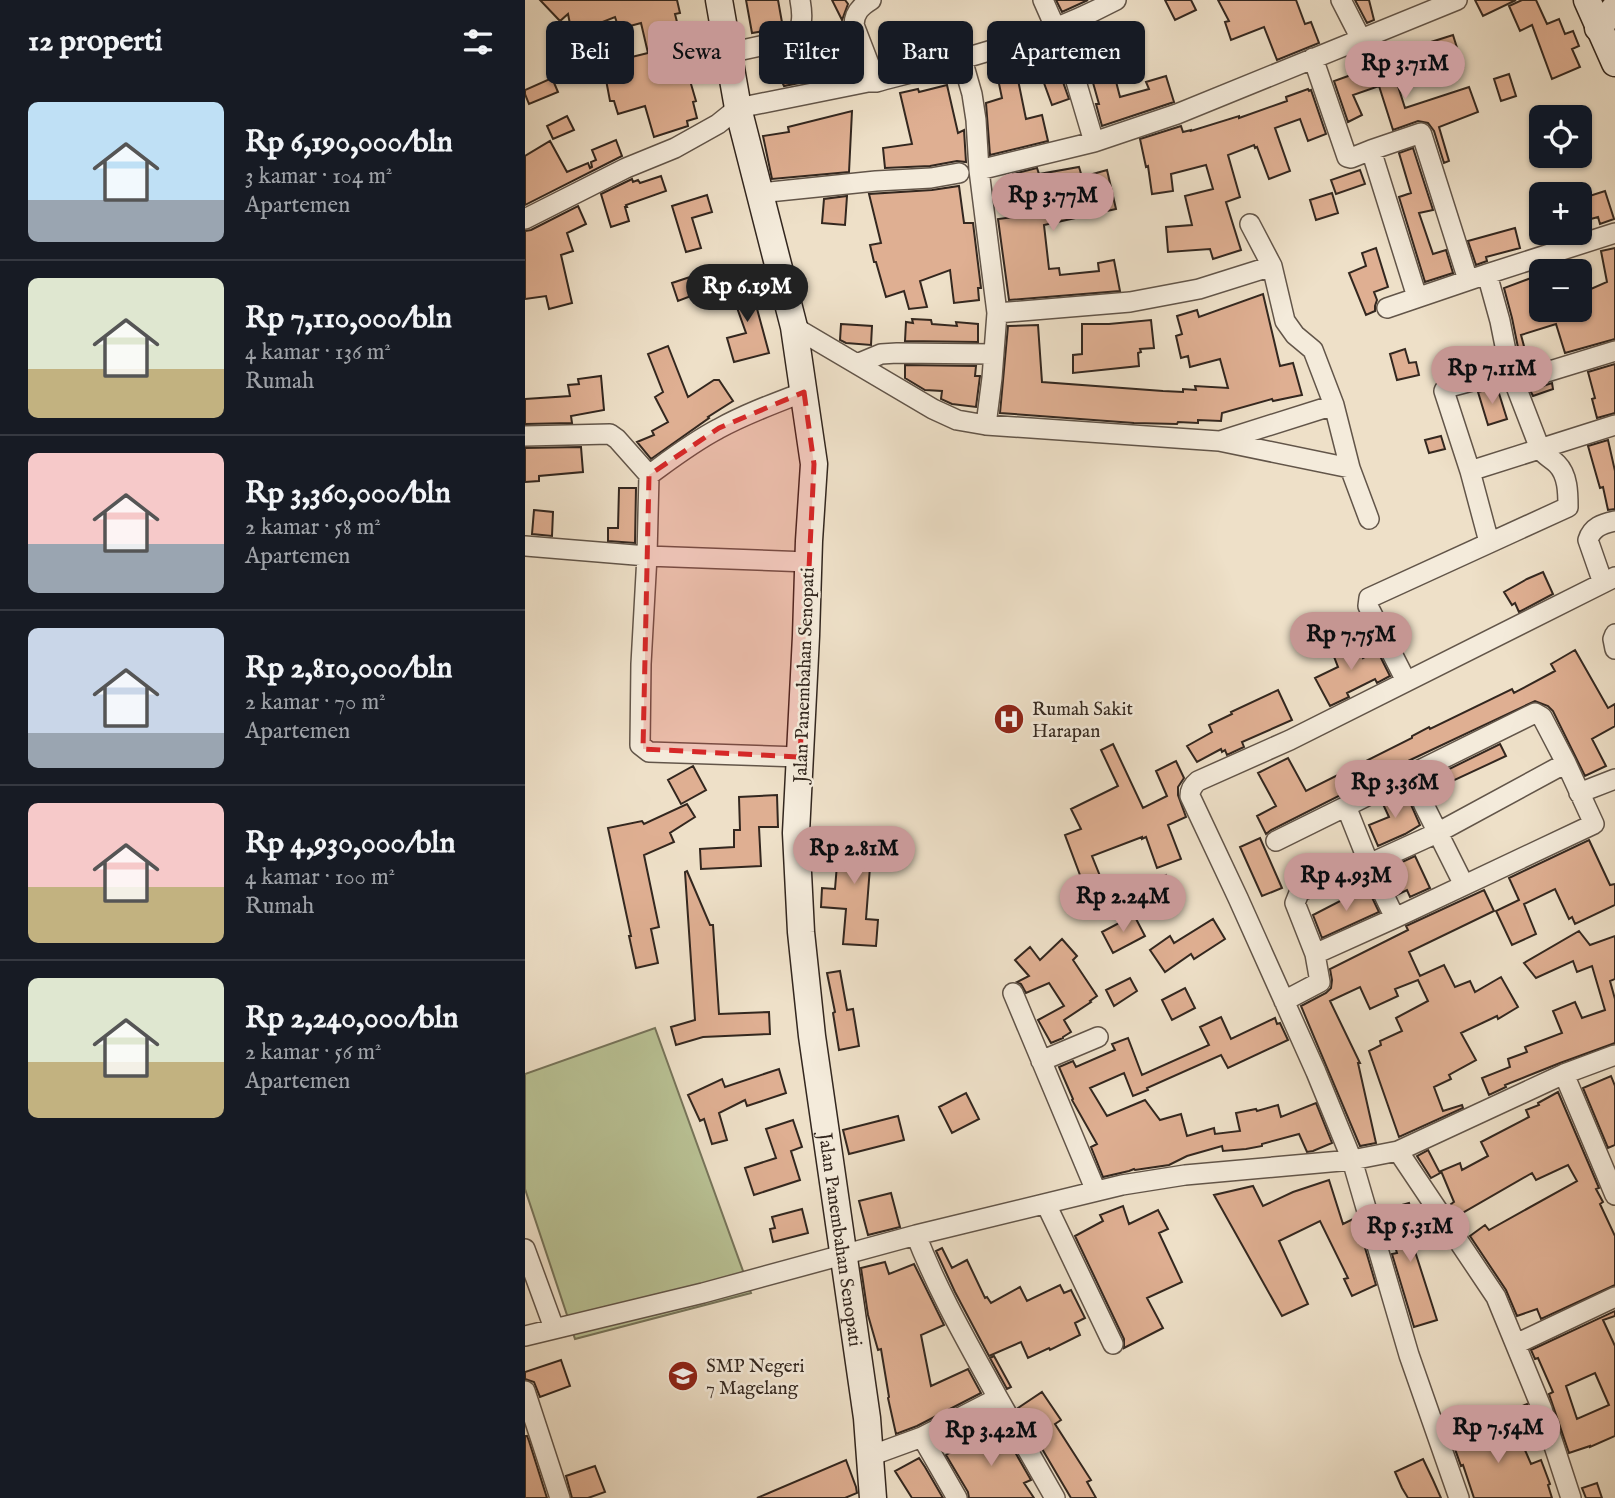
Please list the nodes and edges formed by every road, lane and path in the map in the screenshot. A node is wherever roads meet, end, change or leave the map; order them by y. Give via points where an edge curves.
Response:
1 (719, 0) edge
2 (800, 0) edge
3 (871, 0) edge
4 (1043, 0) edge
5 (1116, 0) edge
6 (1341, 0) edge
7 (1457, 0) edge
8 (1587, 0) edge
9 (1615, 8) edge
10 (723, 21) edge
11 (1051, 21) edge
12 (1071, 21) edge
13 (1598, 28) junction
14 (1361, 39) junction
15 (745, 49) edge
16 (1313, 58) junction
17 (1615, 63) edge
18 (876, 82) joint
19 (734, 84) edge
20 (969, 84) edge
21 (1077, 84) edge
22 (738, 108) junction
23 (1094, 142) junction
24 (1371, 150) junction
25 (979, 170) junction
26 (959, 173) dead end
27 (759, 193) junction
28 (525, 219) edge
29 (1250, 224) dead end
30 (1615, 233) edge
31 (1272, 266) junction
32 (1487, 274) junction
33 (1468, 280) junction
34 (1417, 297) junction
35 (1387, 309) dead end
36 (997, 313) junction
37 (793, 327) junction
38 (1615, 351) edge
39 (993, 355) junction
40 (857, 364) junction
41 (1512, 376) junction
42 (804, 393) junction
43 (1334, 405) junction
44 (986, 425) junction
45 (1615, 425) edge
46 (525, 436) edge
47 (1219, 441) junction
48 (1540, 449) junction
49 (1350, 468) junction
50 (1469, 471) junction
51 (649, 475) junction
52 (1369, 519) dead end
53 (1615, 521) edge
54 (1489, 542) junction
55 (525, 546) edge
56 (647, 556) junction
57 (808, 562) junction
58 (1609, 580) edge
59 (1615, 634) edge
60 (1615, 649) edge
61 (1406, 681) junction
62 (800, 757) junction
63 (1566, 763) junction
64 (1411, 774) junction
65 (1615, 779) edge
66 (1579, 793) junction
67 (1346, 806) junction
68 (1437, 833) junction
69 (1276, 841) dead end
70 (1369, 864) junction
71 (1464, 885) junction
72 (1395, 918) junction
73 (1315, 954) junction
74 (1013, 993) dead end
75 (1284, 1000) junction
76 (1098, 1037) dead end
77 (1615, 1055) edge
78 (1041, 1061) junction
79 (1564, 1074) junction
80 (1398, 1151) junction
81 (1352, 1160) junction
82 (1096, 1192) junction
83 (1615, 1195) edge
84 (1046, 1204) junction
85 (916, 1235) junction
86 (525, 1249) edge
87 (843, 1256) junction
88 (1615, 1297) edge
89 (554, 1328) junction
90 (525, 1336) edge
91 (1113, 1344) dead end
92 (1516, 1344) junction
93 (525, 1391) edge
94 (998, 1398) junction
95 (922, 1437) junction
96 (870, 1456) junction
97 (560, 1498) edge
98 (873, 1498) edge
99 (957, 1498) edge
100 (1055, 1498) edge
101 (1459, 1498) edge
102 (1571, 1498) edge

1 - 10 main road, Jalan Panembahan Senopati
2 - 15 street via 802,22 794,37
3 - 18 street via 858,11 854,25
4 - 11 street
5 - 12 street
6 - 14 street
7 - 14 street
8 - 13 main road
9 - 13 main road
13 - 17 main road
14 - 16 street
16 - 23 street via 1177,114
16 - 24 street via 1347,157
18 - 22 street
19 - 22 main road, Jalan Panembahan Senopati
20 - 25 street
21 - 23 street
22 - 27 main road, Jalan Panembahan Senopati
22 - 28 street via 675,148
23 - 25 street
24 - 33 street via 1421,133
24 - 34 street
25 - 36 street
26 - 27 street
27 - 37 main road, Jalan Panembahan Senopati
29 - 31 street
30 - 32 street
31 - 36 street via 1199,289 1130,302
31 - 43 street via 1285,321 1313,350
32 - 33 street
32 - 41 street
33 - 34 street
34 - 35 street
36 - 39 street
37 - 40 street
37 - 42 main road, Jalan Panembahan Senopati
38 - 41 street
39 - 40 street via 889,353
39 - 44 street
40 - 44 street via 933,409 957,420
41 - 48 street
41 - 50 street via 1445,388
42 - 51 street via 719,428
42 - 57 main road, Jalan Panembahan Senopati via 814,464
43 - 47 street
43 - 49 street
44 - 47 street
45 - 48 street
46 - 51 street via 610,434
47 - 49 street
48 - 50 street
48 - 54 street via 1565,477 1568,507
49 - 52 street
50 - 54 street
51 - 56 street
53 - 58 street via 1601,524 1588,540
54 - 61 street via 1369,598 1368,606
55 - 56 street
56 - 57 street
56 - 62 street via 639,745 649,752
57 - 62 main road, Jalan Panembahan Senopati
58 - 61 street
59 - 60 street
61 - 75 street via 1191,788 1190,796
62 - 87 main road, Jalan Panembahan Senopati via 796,833 801,932
63 - 64 street via 1542,717 1535,713
63 - 66 street
63 - 68 street
64 - 67 street
64 - 68 street
65 - 66 street
66 - 71 street via 1594,824
67 - 69 street
67 - 70 street
68 - 70 street
68 - 71 street
70 - 72 street
70 - 73 street via 1303,890 1296,899
71 - 72 street
72 - 73 street
73 - 75 street via 1320,982
74 - 78 street
75 - 81 street
76 - 78 street
77 - 79 street
78 - 82 street
79 - 80 street
79 - 83 street
80 - 81 street
80 - 92 street via 1493,1290
81 - 82 street via 1185,1174
81 - 101 street via 1409,1355
82 - 84 street
84 - 85 street
84 - 91 street
85 - 87 street
85 - 94 street
86 - 89 street
87 - 89 street
87 - 96 main road, Jalan Panembahan Senopati
88 - 92 street
89 - 90 street
92 - 102 street
93 - 97 street
94 - 95 street
94 - 100 street
95 - 96 street
95 - 99 street
96 - 98 main road, Jalan Panembahan Senopati

